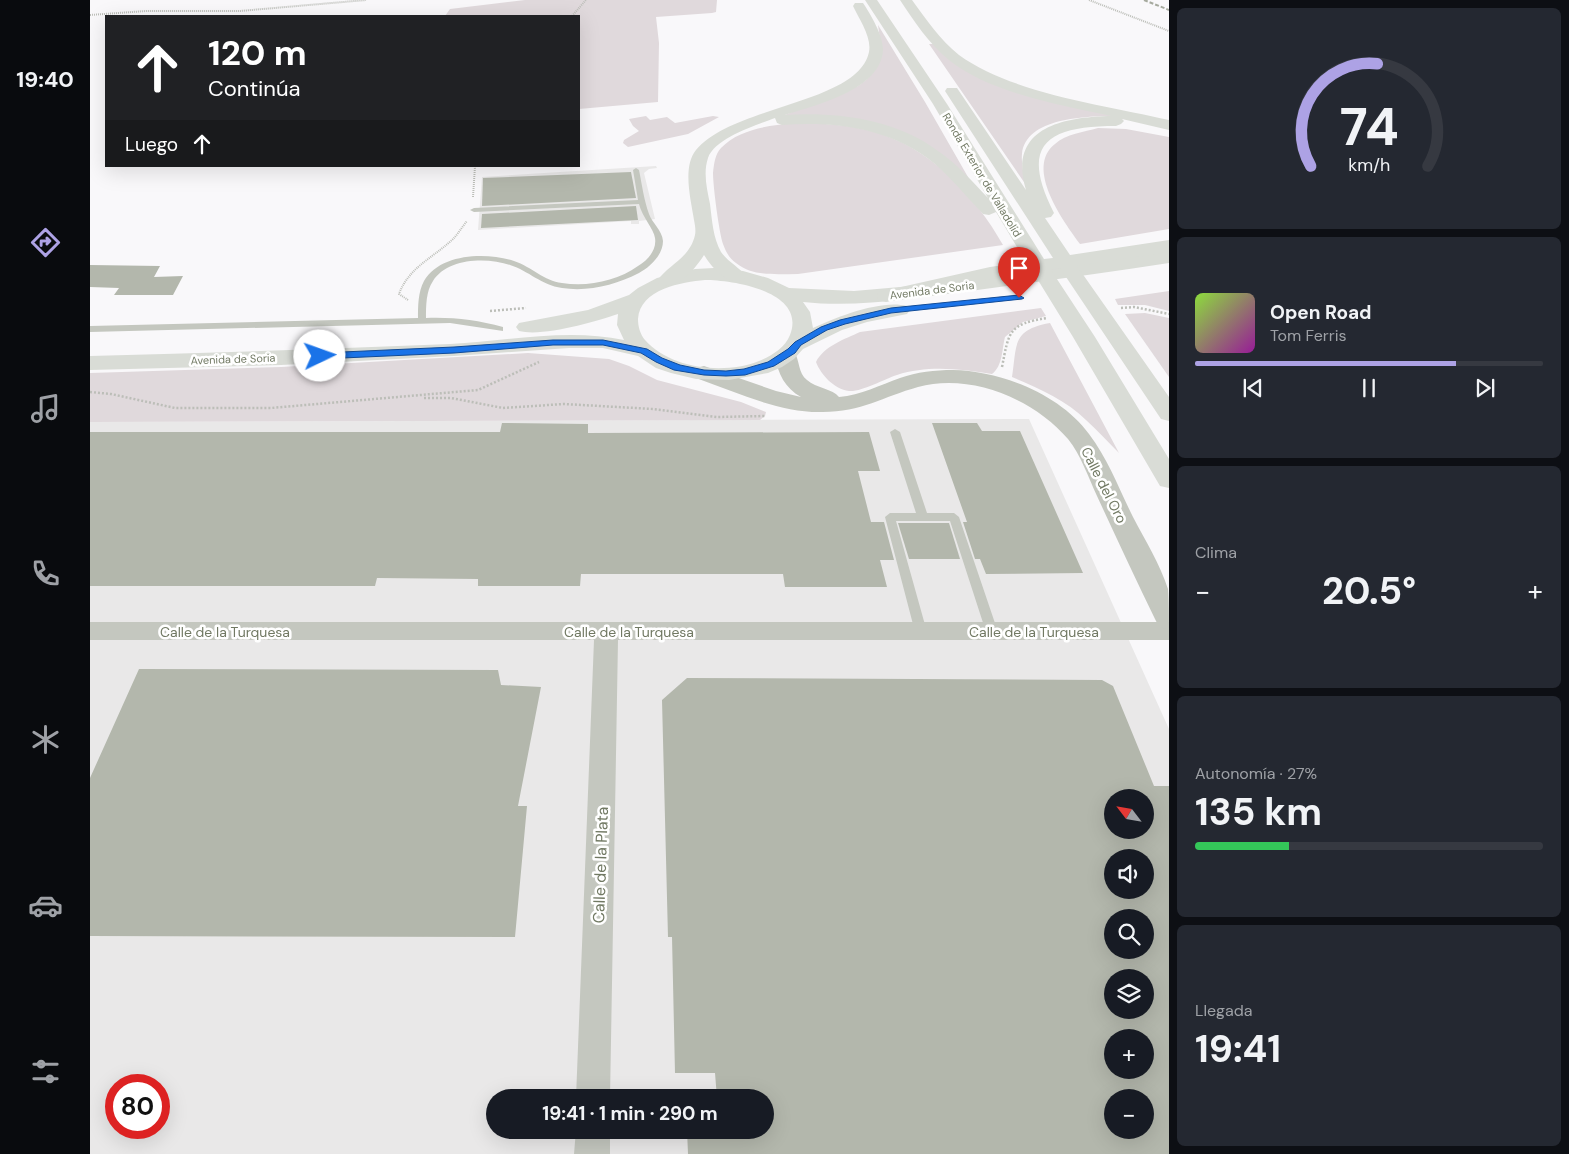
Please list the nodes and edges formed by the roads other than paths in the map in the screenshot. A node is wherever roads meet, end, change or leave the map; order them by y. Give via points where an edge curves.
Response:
1 (856, 0) edge
2 (871, 0) edge
3 (890, 0) edge
4 (906, 0) edge
5 (912, 33) dead end
6 (943, 78) dead end
7 (1168, 125) edge
8 (729, 131) junction
9 (636, 170) dead end
10 (643, 202) junction
11 (474, 210) road end
12 (705, 234) junction
13 (1046, 235) junction
14 (1020, 237) junction
15 (1169, 246) edge
16 (1169, 257) edge
17 (1169, 275) edge
18 (736, 276) junction
19 (668, 281) junction
20 (784, 294) junction
21 (1039, 295) dead end
22 (886, 296) junction
23 (635, 300) junction
24 (1000, 300) dead end
25 (422, 321) junction
26 (90, 329) edge
27 (500, 329) junction
28 (90, 348) edge
29 (792, 350) junction
30 (644, 351) junction
31 (90, 363) edge
32 (704, 373) junction
33 (856, 402) junction
34 (1169, 414) edge
35 (895, 432) dead end
36 (1169, 480) edge
37 (922, 517) junction
38 (1169, 619) edge
39 (1169, 631) edge
40 (90, 632) edge
41 (606, 632) junction
42 (921, 632) junction
43 (992, 632) junction
44 (594, 1089) edge
45 (593, 1139) edge
46 (592, 1154) edge

1 - 8 highway via 875,37 875,57 866,73 839,91
2 - 14 highway, Ronda Exterior de Valladolid via 940,104
3 - 5 highway
4 - 7 highway via 936,40 956,58 981,73 1042,94
6 - 13 highway, Ronda Exterior de Valladolid
7 - 13 highway via 1130,121 1069,124 1050,131 1036,143 1032,180 1048,220
8 - 12 highway via 708,145 701,154 698,167
8 - 14 highway via 762,122 803,119 848,122 890,131 923,147 959,177 1002,225
9 - 10 lane
10 - 11 lane
10 - 25 lane via 648,220 658,234 658,246 648,262 629,275 597,284 568,286 546,282 506,261 474,259 449,265 432,276 422,305
12 - 18 highway via 717,262
12 - 19 highway via 698,253
13 - 34 highway, Ronda Exterior de Valladolid
14 - 36 highway, Ronda Exterior de Valladolid
15 - 22 highway via 990,273
16 - 22 highway, Avenida de Soria
17 - 21 highway
18 - 19 highway via 705,274
18 - 20 highway via 770,286
19 - 23 highway via 649,289
20 - 22 highway, Avenida de Soria via 820,299
20 - 29 highway via 796,305 803,318 803,330
23 - 27 highway, Avenida de Soria via 555,325
23 - 30 highway via 628,316 628,329
24 - 29 highway, Avenida de Soria via 862,317 824,328
25 - 26 lane, Avenida de Soria
25 - 27 lane, Avenida de Soria via 459,321
27 - 28 highway, Avenida de Soria
29 - 32 highway via 766,366 745,372
29 - 33 street, Calle del Oro via 788,371 802,388 838,401
30 - 31 highway, Avenida de Soria via 603,342 569,342 454,350
30 - 32 highway via 678,368
32 - 33 street, Calle del Oro via 802,404
33 - 38 street, Calle del Oro via 912,382 960,378 1016,392 1058,414 1087,449
35 - 37 lane
37 - 42 lane via 890,517
37 - 43 lane via 954,517
39 - 43 street, Calle de la Turquesa
40 - 41 street, Calle de la Turquesa
41 - 42 street, Calle de la Turquesa
41 - 44 street, Calle de la Plata
42 - 43 street, Calle de la Turquesa
45 - 46 street

